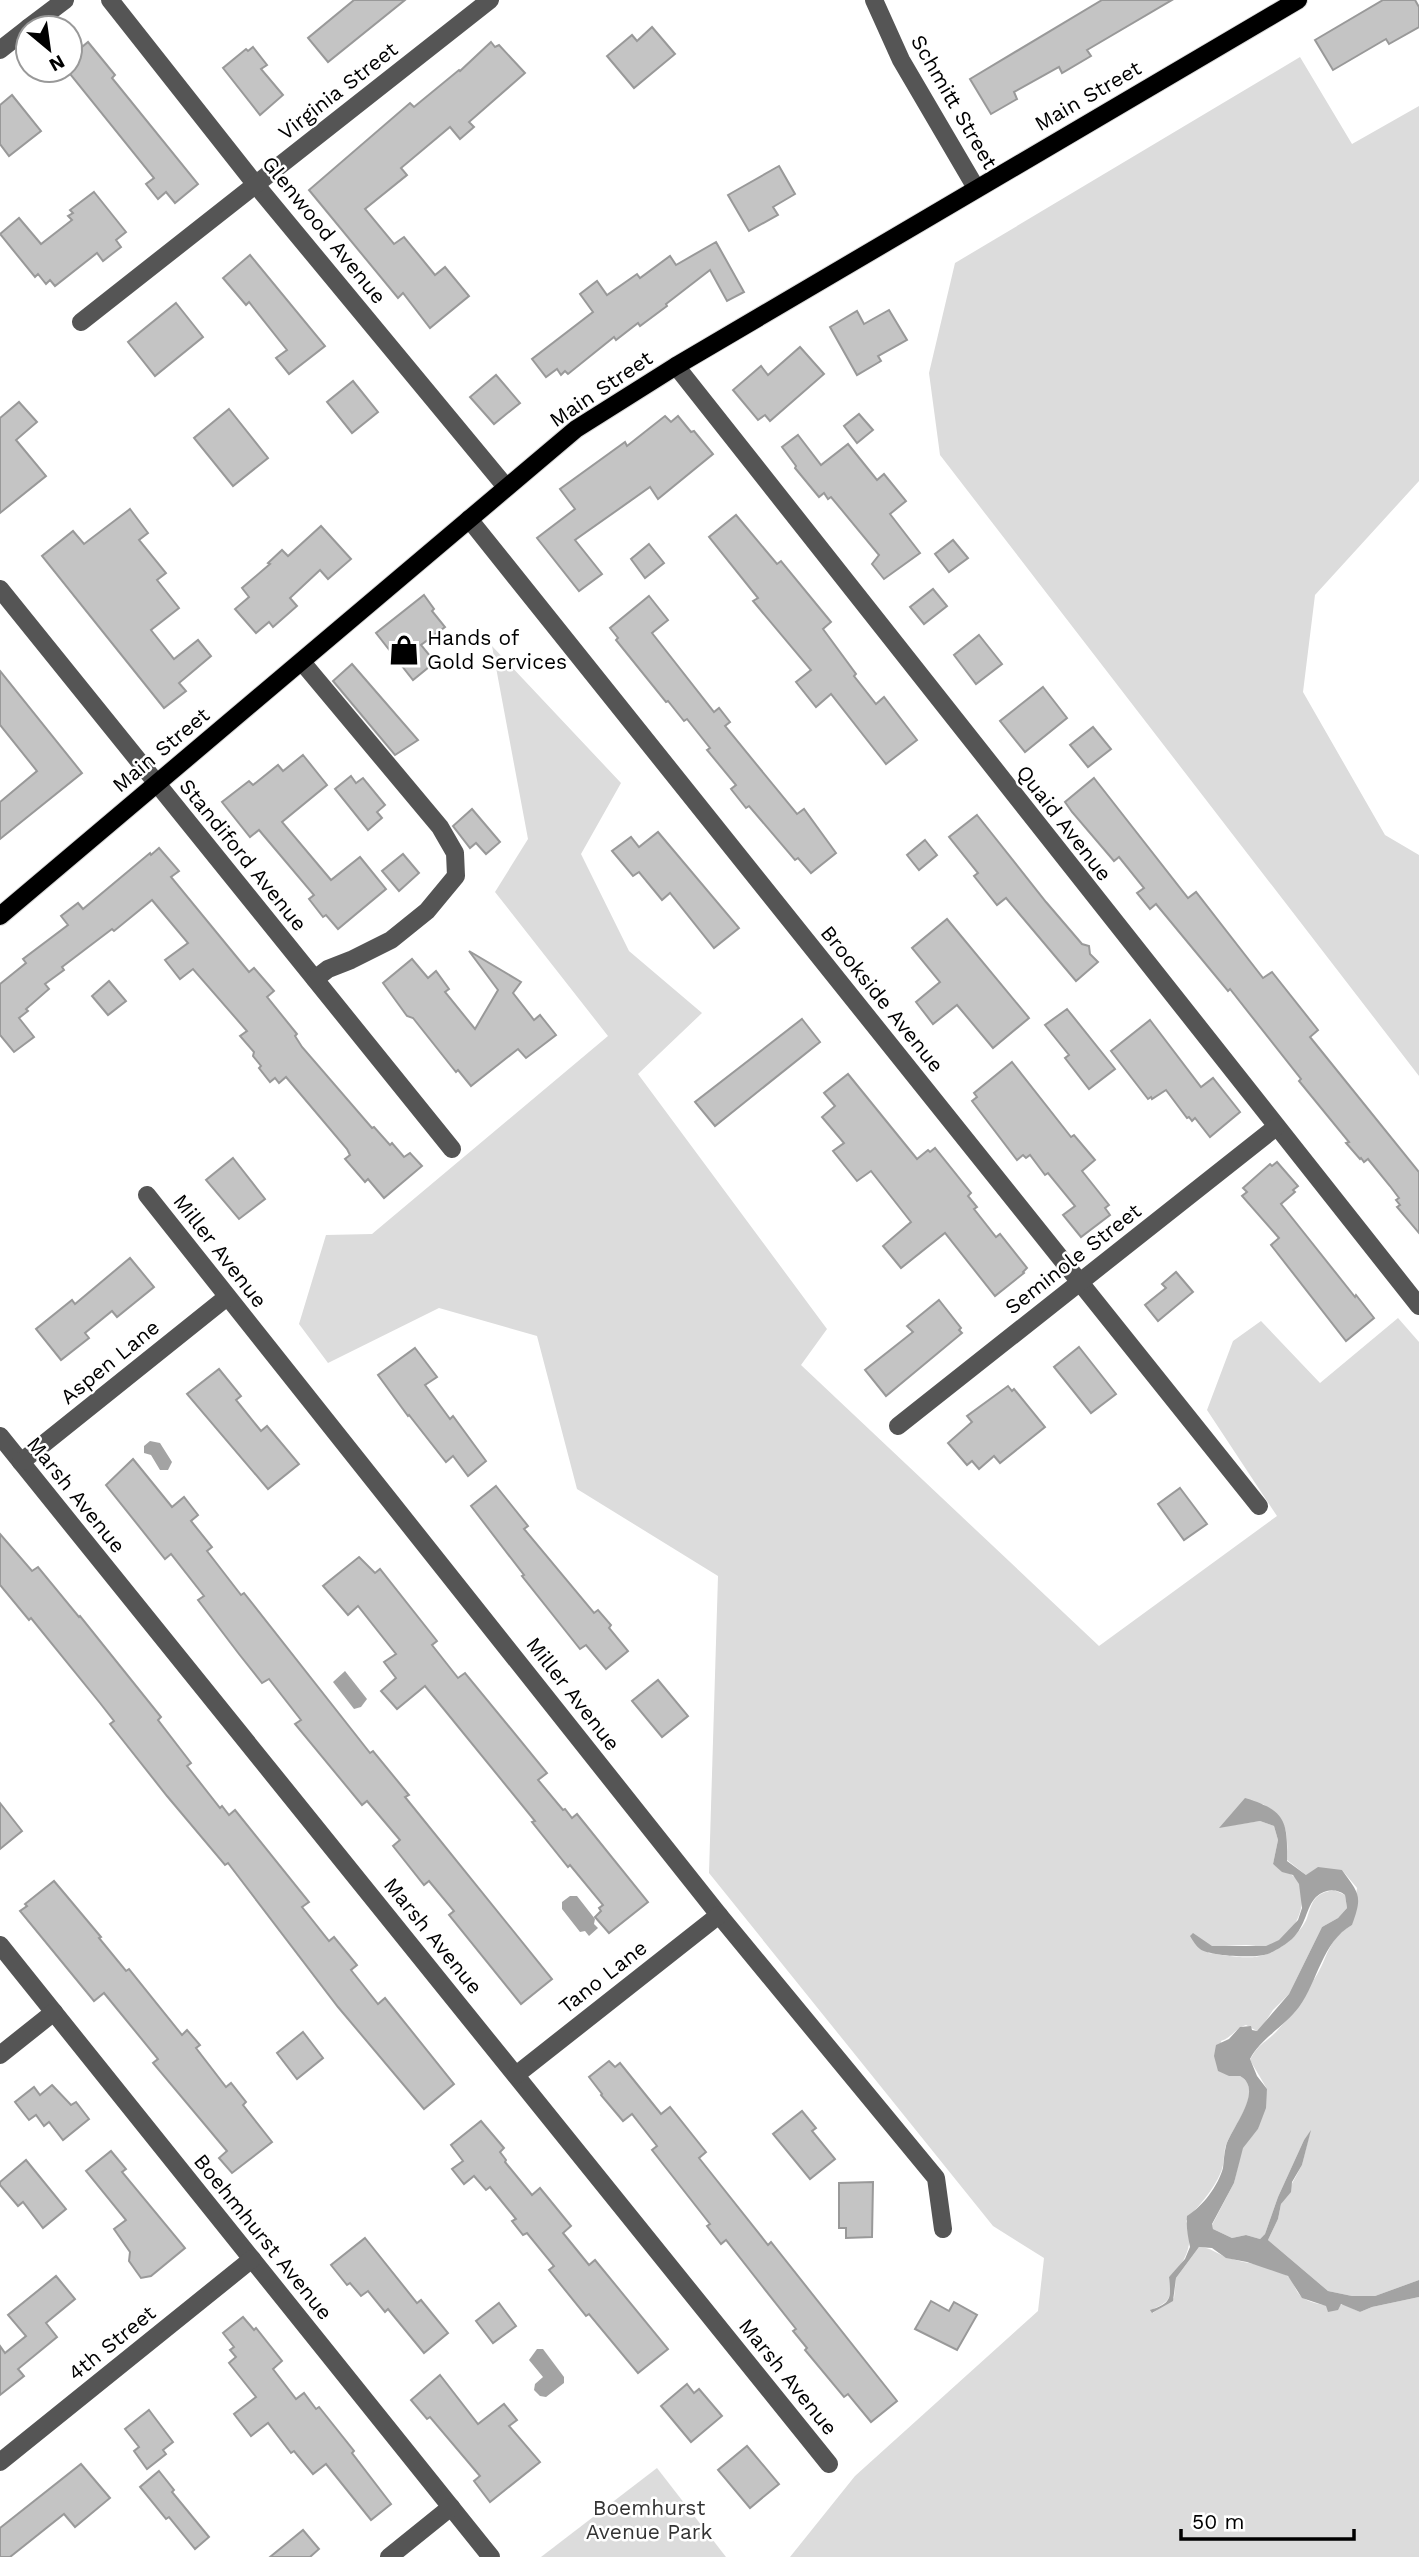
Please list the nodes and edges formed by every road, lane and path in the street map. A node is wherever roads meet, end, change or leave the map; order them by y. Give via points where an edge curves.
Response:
1 (65, 0) edge
2 (110, 0) edge
3 (490, 0) edge
4 (874, 0) edge
5 (1298, 0) edge
6 (46, 14) edge
7 (14, 39) edge
8 (0, 50) edge
9 (256, 185) junction
10 (976, 188) junction
11 (81, 322) dead end
12 (676, 366) junction
13 (506, 487) junction
14 (469, 519) junction
15 (0, 589) edge
16 (302, 662) junction
17 (157, 784) junction
18 (0, 916) edge
19 (314, 979) junction
20 (1276, 1128) junction
21 (452, 1149) dead end
22 (147, 1195) dead end
23 (1080, 1282) junction
24 (227, 1297) junction
25 (1419, 1306) edge
26 (898, 1426) dead end
27 (0, 1436) edge
28 (21, 1462) junction
29 (1259, 1506) dead end
30 (719, 1915) junction
31 (0, 1945) edge
32 (54, 2012) junction
33 (0, 2055) edge
34 (516, 2076) junction
35 (943, 2229) dead end
36 (252, 2259) junction
37 (0, 2462) edge
38 (829, 2464) dead end
39 (451, 2507) junction
40 (389, 2557) edge
41 (491, 2557) edge

1 - 6 street
2 - 9 street, Glenwood Avenue
3 - 9 street, Virginia Street
4 - 10 street, Schmitt Street via 901,60
5 - 10 main road, Main Street
7 - 8 street
9 - 11 street, Virginia Street
9 - 13 street, Glenwood Avenue
10 - 12 main road, Main Street
12 - 13 main road, Main Street via 576,429
12 - 20 street, Quaid Avenue
13 - 14 main road, Main Street
14 - 16 main road, Main Street
14 - 23 street, Brookside Avenue
15 - 17 street, Standiford Avenue
16 - 17 main road, Main Street
16 - 19 street via 440,827 456,853 456,876 427,911 391,940
17 - 18 main road, Main Street
17 - 19 street, Standiford Avenue
19 - 21 street, Standiford Avenue
20 - 23 street, Seminole Street
20 - 25 street, Quaid Avenue
22 - 24 street, Miller Avenue
23 - 26 street, Seminole Street
23 - 29 street, Brookside Avenue
24 - 28 street, Aspen Lane
24 - 30 street, Miller Avenue
27 - 28 street, Marsh Avenue
28 - 34 street, Marsh Avenue
30 - 34 street, Tano Lane
30 - 35 street, Miller Avenue via 936,2178
31 - 32 street, Boehmhurst Avenue
32 - 33 street
32 - 36 street, Boehmhurst Avenue
34 - 38 street, Marsh Avenue
36 - 37 street, 4th Street
36 - 39 street, Boehmhurst Avenue
39 - 40 street
39 - 41 street, Boehmhurst Avenue

